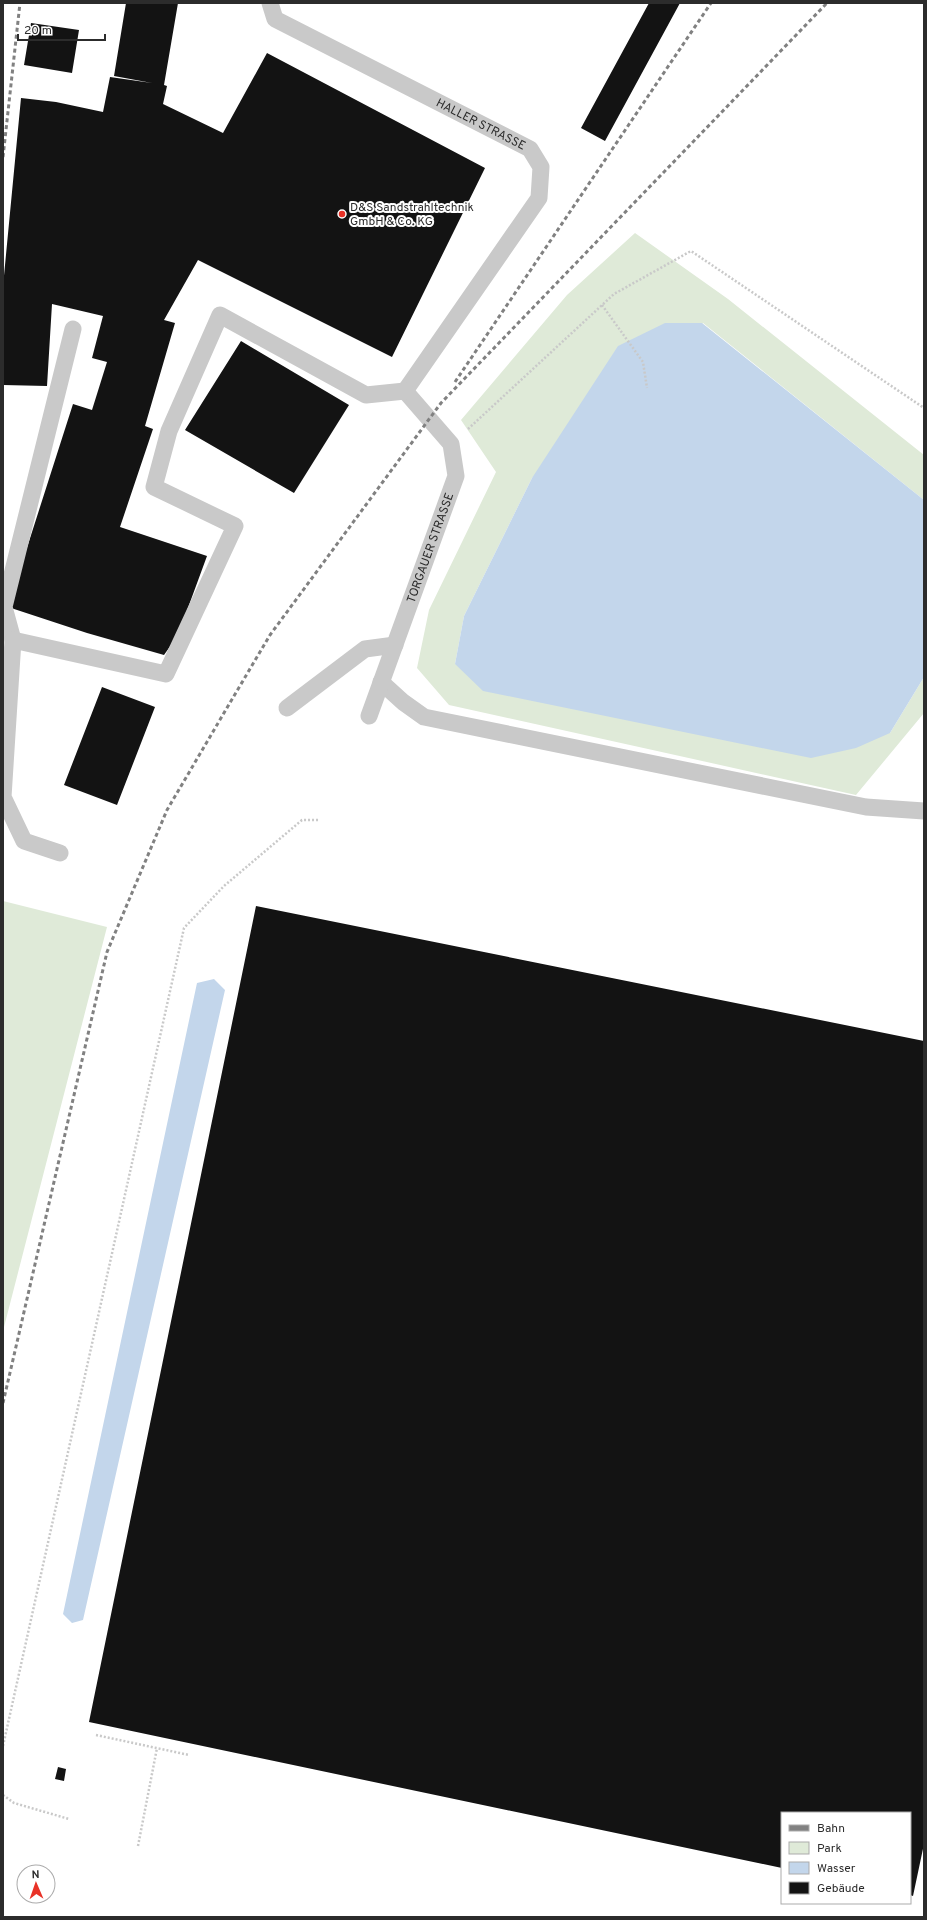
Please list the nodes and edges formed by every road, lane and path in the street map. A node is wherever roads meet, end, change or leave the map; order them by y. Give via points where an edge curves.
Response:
1 (270, 3) edge
2 (602, 306) junction
3 (72, 329) dead end
4 (647, 388) dead end
5 (405, 391) junction
6 (924, 408) edge
7 (451, 444) junction
8 (13, 640) junction
9 (395, 644) junction
10 (381, 682) junction
11 (287, 708) dead end
12 (369, 716) dead end
13 (924, 811) edge
14 (320, 820) dead end
15 (60, 853) dead end
16 (96, 1735) dead end
17 (3, 1746) edge
18 (157, 1748) junction
19 (189, 1755) dead end
20 (3, 1795) edge
21 (69, 1820) dead end
22 (138, 1846) dead end

1 - 5 lane, HALLER STRASSE via 276,19 530,149 541,167 539,198
2 - 4 path via 643,362
2 - 6 path via 614,294 691,251
2 - 7 path
3 - 8 lane via 4,607
5 - 7 lane
5 - 8 lane via 366,395 220,315 169,432 154,487 235,526 166,674
7 - 9 lane, TORGAUER STRASSE via 456,476
8 - 15 lane via 3,797 24,841
9 - 10 lane, TORGAUER STRASSE
9 - 11 lane via 365,649
10 - 12 lane, TORGAUER STRASSE
10 - 13 lane via 424,717 866,807
14 - 17 path via 302,820 224,886 184,928
16 - 18 path
18 - 19 path
18 - 22 path
20 - 21 path via 14,1804

